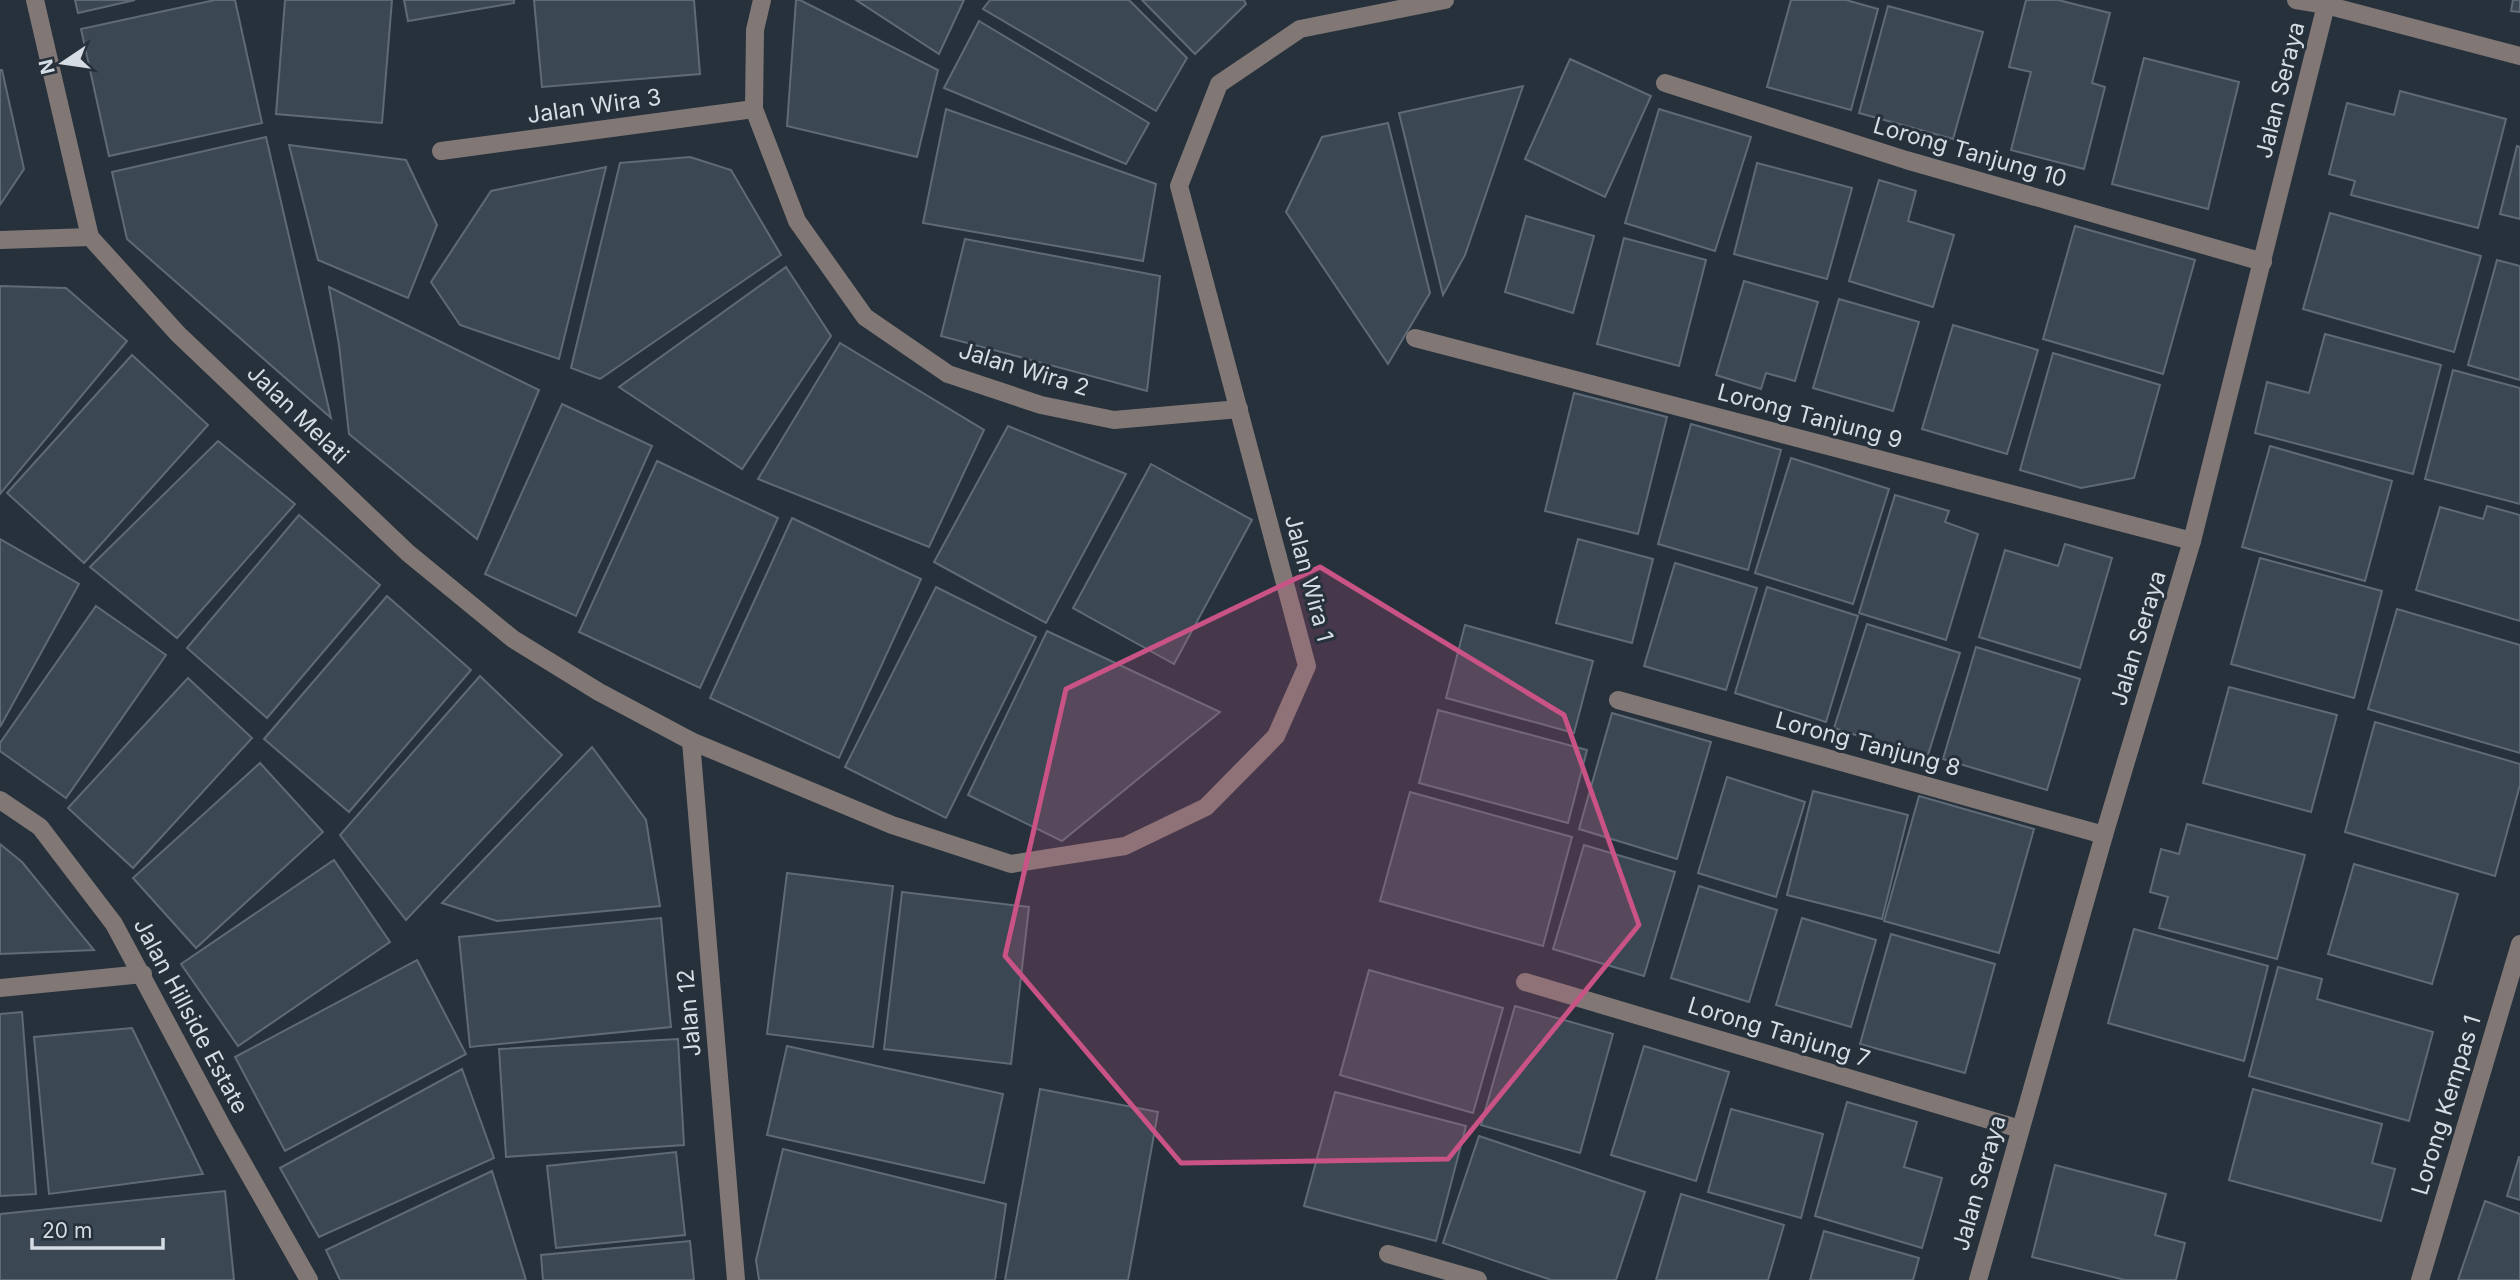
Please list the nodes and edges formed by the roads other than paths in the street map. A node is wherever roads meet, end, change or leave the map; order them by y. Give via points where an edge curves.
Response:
1 (36, 0) edge
2 (762, 0) edge
3 (1444, 0) edge
4 (2296, 0) edge
5 (2326, 5) junction
6 (2520, 56) edge
7 (1665, 83) dead end
8 (754, 109) junction
9 (441, 152) dead end
10 (90, 237) junction
11 (0, 240) edge
12 (2263, 262) junction
13 (1415, 338) dead end
14 (1239, 409) junction
15 (2192, 541) junction
16 (1618, 700) dead end
17 (691, 741) junction
18 (0, 800) edge
19 (2104, 835) junction
20 (2520, 944) edge
21 (143, 974) junction
22 (1525, 982) dead end
23 (0, 988) edge
24 (2020, 1129) junction
25 (1388, 1254) dead end
26 (309, 1280) edge
27 (736, 1280) edge
28 (1478, 1280) edge
29 (1978, 1280) edge
30 (2420, 1280) edge

1 - 10 street, Jalan Melati
2 - 8 street, Jalan Wira 2 via 755,30
3 - 14 street, Jalan Wira 1 via 1300,29 1219,84 1179,186
4 - 5 street
5 - 6 street
5 - 12 street, Jalan Seraya
7 - 12 street, Lorong Tanjung 10 via 1906,160
8 - 9 street, Jalan Wira 3
8 - 14 street, Jalan Wira 2 via 797,221 865,317 948,374 1041,405 1114,420
10 - 11 street
10 - 17 street, Jalan Melati via 178,334 408,553 513,639
12 - 15 street, Jalan Seraya
13 - 15 street, Lorong Tanjung 9
14 - 17 street, Jalan Wira 1 via 1307,666 1276,736 1206,807 1125,846 1011,864 892,825
15 - 19 street, Jalan Seraya
16 - 19 street, Lorong Tanjung 8
17 - 27 street, Jalan 12
18 - 21 street, Jalan Hillside Estate via 40,827 114,924
19 - 24 street, Jalan Seraya
20 - 30 street, Lorong Kempas 1
21 - 23 street
21 - 26 street, Jalan Hillside Estate
22 - 24 street, Lorong Tanjung 7
24 - 29 street, Jalan Seraya
25 - 28 street

